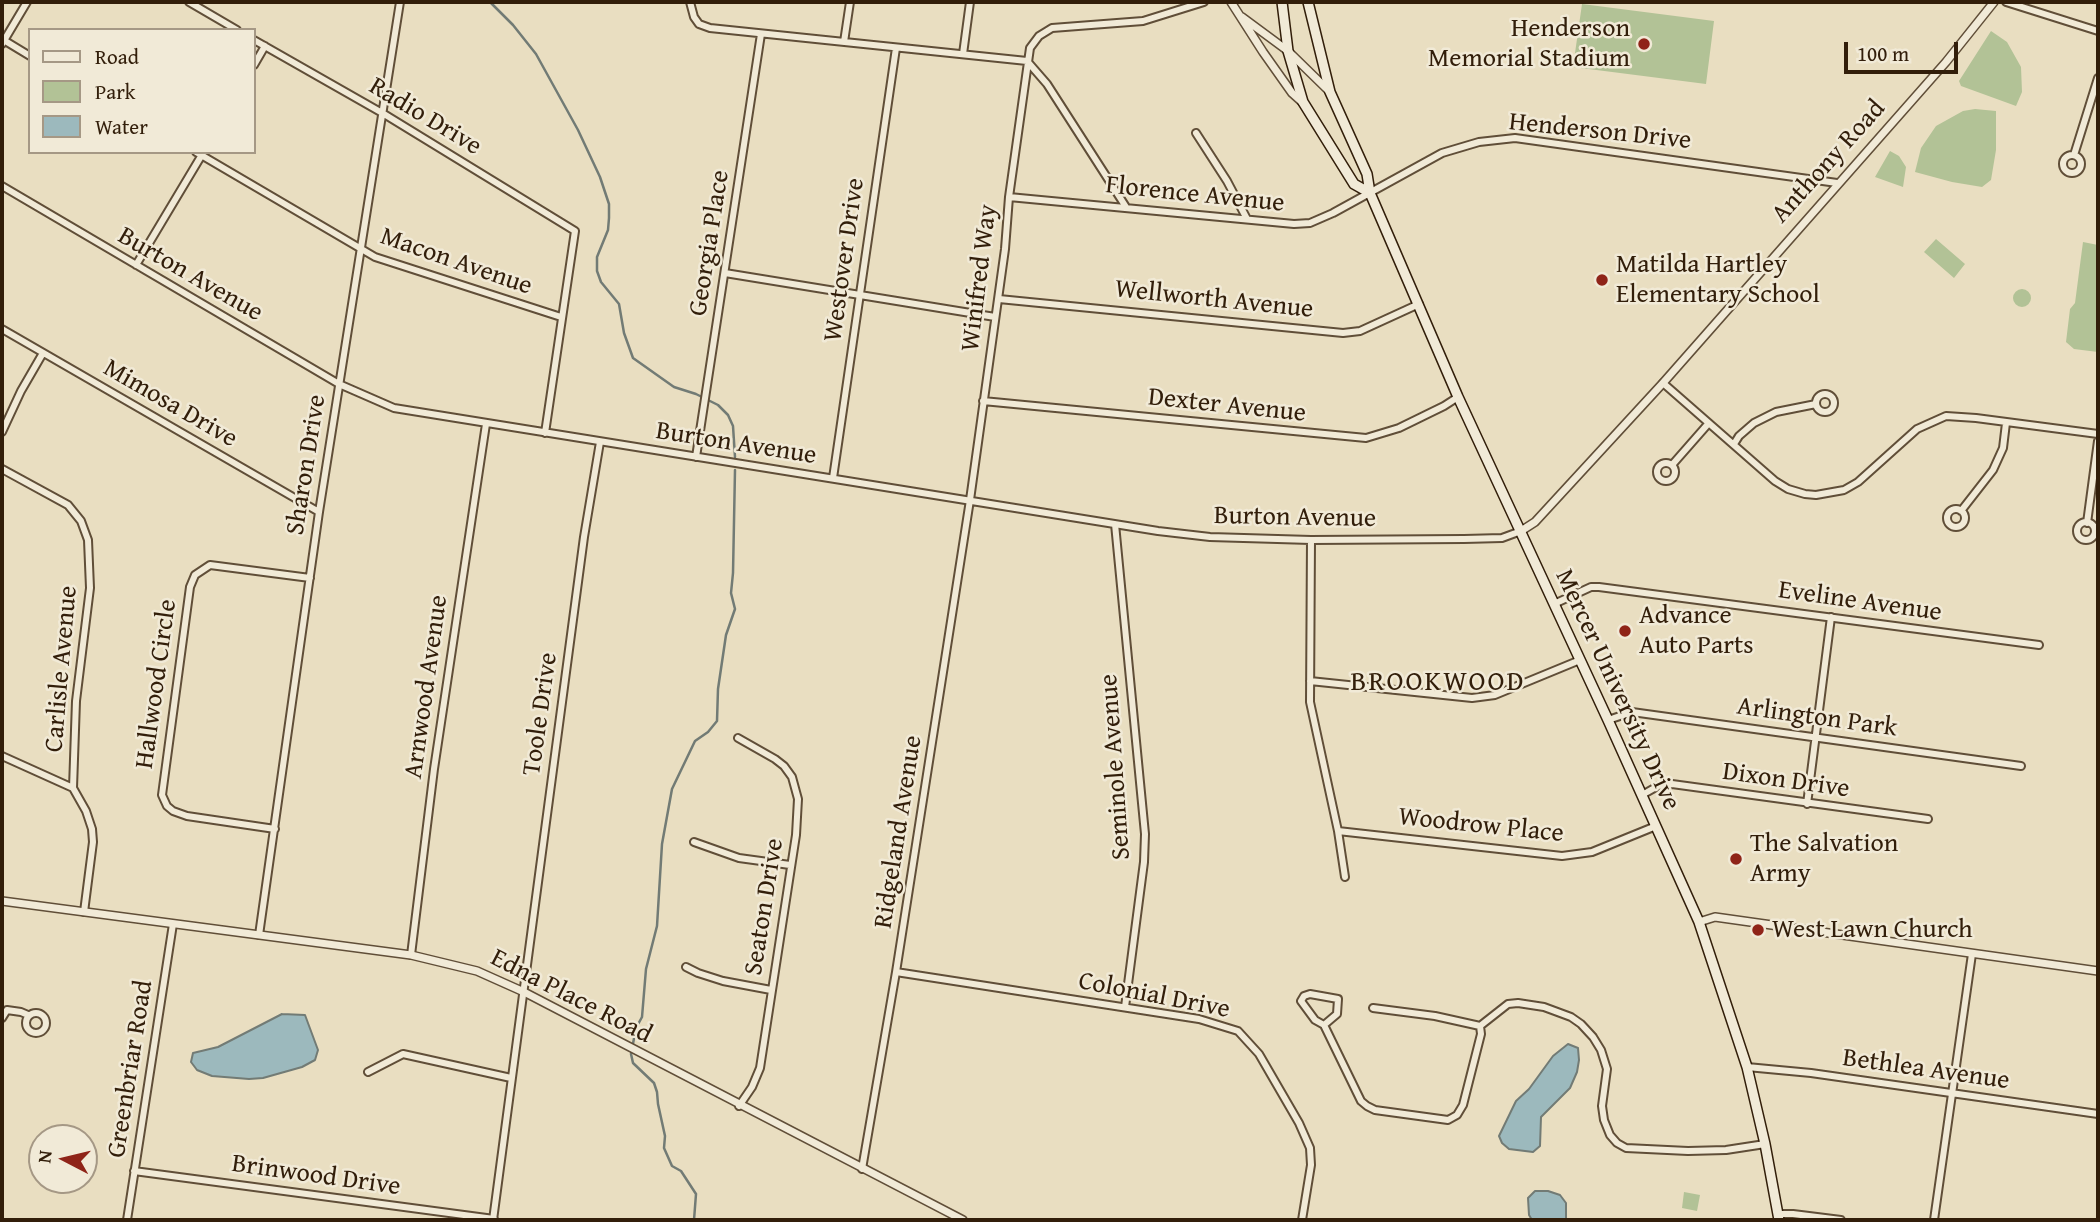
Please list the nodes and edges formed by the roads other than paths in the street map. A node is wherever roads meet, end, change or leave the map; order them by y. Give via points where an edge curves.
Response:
1 (27, 2) edge
2 (189, 2) edge
3 (400, 2) edge
4 (690, 2) edge
5 (850, 2) edge
6 (970, 2) edge
7 (1204, 2) edge
8 (1231, 2) edge
9 (1282, 2) edge
10 (1308, 2) edge
11 (1994, 2) edge
12 (2006, 2) edge
13 (1242, 16) junction
14 (234, 28) edge
15 (2098, 31) edge
16 (761, 34) junction
17 (2, 41) edge
18 (256, 41) edge
19 (845, 42) junction
20 (265, 46) junction
21 (896, 48) junction
22 (1288, 51) junction
23 (963, 54) junction
24 (28, 55) edge
25 (1027, 61) junction
26 (256, 62) edge
27 (2098, 78) edge
28 (1330, 92) junction
29 (1303, 102) junction
30 (384, 114) junction
31 (1196, 133) dead end
32 (199, 154) edge
33 (202, 154) edge
34 (2074, 155) dead end
35 (1837, 183) junction
36 (2, 187) edge
37 (1370, 193) junction
38 (1009, 197) junction
39 (1126, 207) junction
40 (1247, 219) junction
41 (362, 250) junction
42 (136, 265) junction
43 (725, 273) junction
44 (859, 295) junction
45 (999, 299) junction
46 (1419, 304) junction
47 (561, 317) junction
48 (995, 317) junction
49 (2, 329) edge
50 (43, 353) junction
51 (1663, 383) junction
52 (339, 384) junction
53 (1458, 397) junction
54 (983, 401) junction
55 (1816, 404) dead end
56 (2006, 423) junction
57 (486, 424) junction
58 (1709, 424) junction
59 (2, 432) edge
60 (545, 433) junction
61 (2098, 434) edge
62 (2098, 441) edge
63 (600, 442) junction
64 (1734, 444) junction
65 (696, 457) junction
66 (1672, 465) dead end
67 (2, 469) edge
68 (833, 478) junction
69 (970, 500) junction
70 (1961, 510) dead end
71 (319, 512) junction
72 (2087, 523) dead end
73 (1115, 524) junction
74 (1521, 531) junction
75 (1311, 540) junction
76 (310, 578) junction
77 (1554, 604) junction
78 (1831, 617) junction
79 (2039, 645) dead end
80 (1580, 660) junction
81 (1310, 681) junction
82 (1608, 720) junction
83 (1816, 736) junction
84 (738, 738) dead end
85 (2, 756) edge
86 (2021, 766) dead end
87 (73, 788) junction
88 (1642, 795) junction
89 (1807, 804) junction
90 (1928, 819) dead end
91 (1656, 826) junction
92 (275, 829) junction
93 (1338, 831) junction
94 (694, 842) dead end
95 (790, 865) junction
96 (1345, 877) dead end
97 (2, 901) edge
98 (84, 912) junction
99 (1699, 922) junction
100 (173, 924) junction
101 (260, 935) junction
102 (1972, 954) junction
103 (411, 955) junction
104 (686, 967) dead end
105 (2098, 971) edge
106 (896, 972) junction
107 (771, 990) junction
108 (524, 992) junction
109 (1125, 1007) junction
110 (1373, 1008) dead end
111 (27, 1015) dead end
112 (2, 1018) edge
113 (1324, 1025) junction
114 (1480, 1026) junction
115 (1747, 1067) junction
116 (368, 1072) dead end
117 (511, 1078) junction
118 (1951, 1093) junction
119 (739, 1106) junction
120 (2098, 1114) edge
121 (1765, 1144) junction
122 (862, 1170) junction
123 (134, 1171) junction
124 (1779, 1217) edge
125 (127, 1220) edge
126 (493, 1220) edge
127 (963, 1220) edge
128 (1302, 1220) edge
129 (1841, 1220) edge
130 (1934, 1220) edge

1 - 17 street
2 - 14 street
3 - 30 street, Sharon Drive
4 - 16 street via 699,24
5 - 19 street
6 - 23 street
7 - 25 street via 1143,21 1052,27 1032,43
8 - 13 street
9 - 22 main road, Mercer University Drive
10 - 28 main road, Mercer University Drive
11 - 35 street, Anthony Road
12 - 15 street
13 - 22 street
13 - 29 street via 1292,93
16 - 19 street
16 - 43 street, Georgia Place
17 - 24 street
18 - 20 street, Radio Drive
19 - 21 street
20 - 26 street
20 - 30 street, Radio Drive
21 - 23 street
21 - 44 street, Westover Drive
22 - 28 street
22 - 29 main road, Mercer University Drive
23 - 25 street
25 - 38 street, Winifred Way
25 - 39 street
27 - 34 street
28 - 37 main road, Mercer University Drive via 1367,174
29 - 37 main road, Mercer University Drive via 1354,184
30 - 41 street, Sharon Drive
30 - 47 street, Radio Drive via 575,231
31 - 40 street
32 - 42 street
33 - 41 street, Macon Avenue
35 - 37 street, Henderson Drive via 1515,138 1442,153
35 - 51 street, Anthony Road
36 - 42 street, Burton Avenue
37 - 40 street, Florence Avenue via 1310,223
37 - 46 main road, Mercer University Drive
38 - 39 street, Florence Avenue
38 - 45 street, Winifred Way
39 - 40 street, Florence Avenue
41 - 47 street, Macon Avenue
41 - 52 street, Sharon Drive
42 - 52 street, Burton Avenue
43 - 44 street
43 - 65 street, Georgia Place
44 - 48 street
44 - 68 street, Westover Drive
45 - 46 street, Wellworth Avenue via 1343,332 1360,331
45 - 48 street, Winifred Way
46 - 53 main road, Mercer University Drive
47 - 60 street
48 - 54 street, Winifred Way
49 - 50 street, Mimosa Drive
50 - 59 street
50 - 71 street, Mimosa Drive
51 - 58 street
51 - 74 street, Anthony Road via 1535,522
52 - 57 street, Burton Avenue via 394,408
52 - 71 street, Sharon Drive
53 - 54 street, Dexter Avenue via 1399,428 1366,438
53 - 74 main road, Mercer University Drive
54 - 69 street, Winifred Way
55 - 64 street via 1776,412 1754,423
56 - 61 street
56 - 64 street via 1959,416 1933,420 1858,482 1844,490 1816,495 1795,492 1775,481
56 - 70 street via 2003,448 1993,470
57 - 60 street, Burton Avenue
57 - 103 street, Arnwood Avenue
58 - 64 street
58 - 66 street
60 - 63 street, Burton Avenue
62 - 72 street
63 - 65 street, Burton Avenue
63 - 108 street, Toole Drive
65 - 68 street, Burton Avenue
67 - 87 street, Carlisle Avenue via 68,505 81,520 88,540 90,588 76,701
68 - 69 street, Burton Avenue
69 - 73 street, Burton Avenue
69 - 106 street, Ridgeland Avenue
71 - 76 street, Sharon Drive
73 - 75 street, Burton Avenue via 1210,537
73 - 109 street, Seminole Avenue via 1145,834
74 - 75 street, Burton Avenue via 1502,538
74 - 77 main road, Mercer University Drive
75 - 81 street
76 - 92 street, Sharon Drive
76 - 92 street, Hallwood Circle via 210,565 195,575 190,587 162,789 164,802 187,816
77 - 78 street, Eveline Avenue via 1599,587
77 - 80 main road, Mercer University Drive
78 - 79 street, Eveline Avenue
78 - 83 street
80 - 81 street via 1494,695 1472,698
80 - 82 main road, Mercer University Drive
81 - 93 street via 1310,702
82 - 83 street, Arlington Park via 1632,712
82 - 88 main road, Mercer University Drive
83 - 86 street, Arlington Park
83 - 89 street
84 - 95 street, Seaton Drive via 775,759 792,777 798,811
85 - 87 street
87 - 98 street, Carlisle Avenue via 92,829
88 - 89 street, Dixon Drive via 1672,784
88 - 91 main road, Mercer University Drive
89 - 90 street, Dixon Drive
91 - 93 street, Woodrow Place via 1592,852 1562,856
91 - 99 main road, Mercer University Drive
92 - 101 street, Sharon Drive
93 - 96 street
94 - 95 street via 738,858
95 - 107 street, Seaton Drive
97 - 98 street, Edna Place Road
98 - 100 street, Edna Place Road
99 - 102 street via 1715,917
99 - 115 main road, Mercer University Drive
100 - 101 street, Edna Place Road
100 - 123 street, Greenbriar Road
101 - 103 street, Edna Place Road
102 - 105 street
102 - 118 street
103 - 108 street, Edna Place Road via 477,971
104 - 107 street via 723,981
106 - 109 street, Colonial Drive
106 - 122 street, Ridgeland Avenue
107 - 119 street, Seaton Drive via 760,1068
108 - 117 street, Toole Drive
108 - 119 street, Edna Place Road
109 - 128 street, Colonial Drive via 1213,1022 1250,1041 1310,1148
110 - 114 street
111 - 112 street via 7,1010
113 - 113 street via 1337,1014 1338,999 1304,996 1304,1007
113 - 114 street via 1367,1106 1448,1120 1463,1105
114 - 121 street via 1499,1009 1518,1003 1558,1011 1581,1024 1605,1059 1602,1106 1606,1128 1626,1148 1726,1150
115 - 118 street, Bethlea Avenue
115 - 121 main road, Mercer University Drive
116 - 117 street via 403,1054
117 - 126 street, Toole Drive
118 - 120 street, Bethlea Avenue
118 - 130 street
119 - 122 street, Edna Place Road
121 - 124 main road, Mercer University Drive
122 - 127 street, Edna Place Road
123 - 125 street, Greenbriar Road
123 - 126 street, Brinwood Drive
124 - 129 street via 1793,1214

